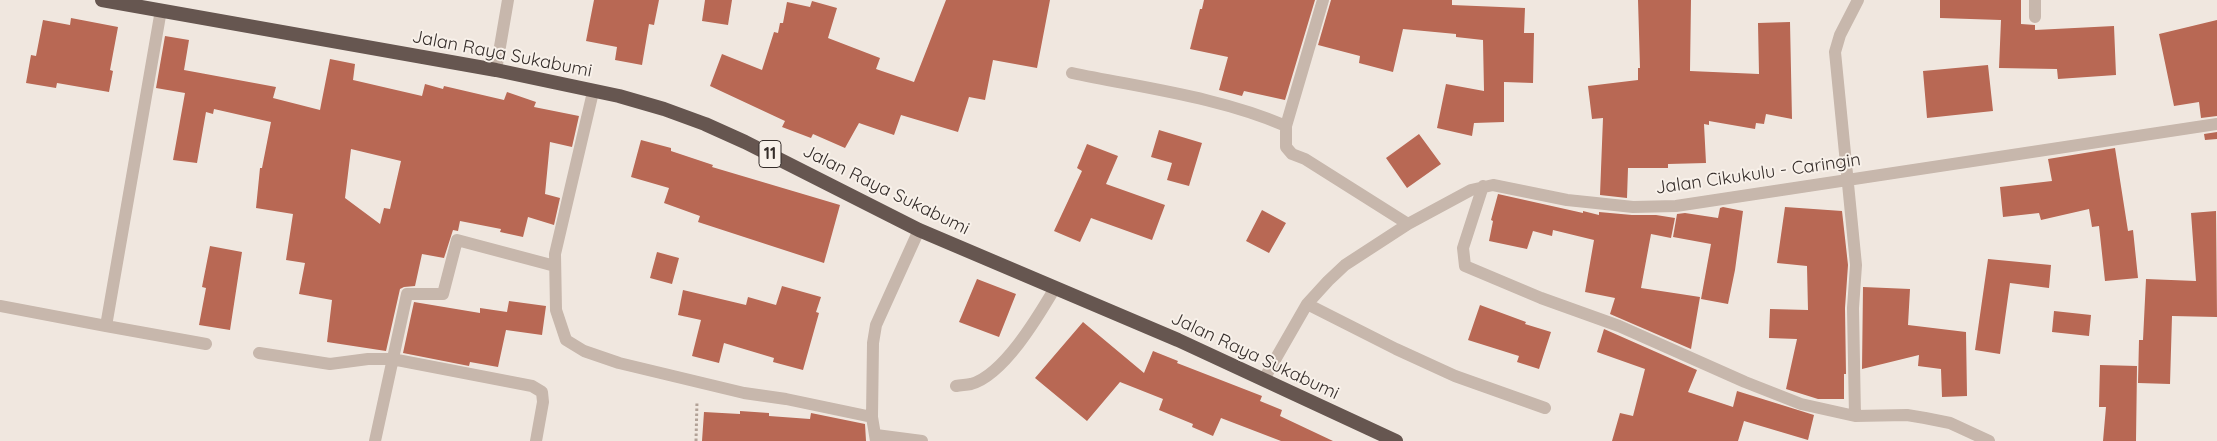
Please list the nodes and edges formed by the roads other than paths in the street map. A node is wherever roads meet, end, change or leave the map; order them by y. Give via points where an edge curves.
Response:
1 (102, 0) edge
2 (508, 0) edge
3 (1323, 0) edge
4 (1858, 0) edge
5 (2035, 0) edge
6 (162, 10) junction
7 (2035, 17) dead end
8 (496, 70) junction
9 (1072, 73) dead end
10 (593, 92) junction
11 (2217, 124) edge
12 (1286, 126) junction
13 (1846, 179) junction
14 (1483, 186) junction
15 (1408, 224) junction
16 (919, 230) junction
17 (555, 266) junction
18 (1055, 288) junction
19 (1307, 304) junction
20 (0, 306) edge
21 (106, 326) junction
22 (206, 344) dead end
23 (260, 353) dead end
24 (392, 359) junction
25 (1264, 379) junction
26 (956, 386) dead end
27 (1545, 408) dead end
28 (1855, 416) junction
29 (872, 417) junction
30 (876, 438) edge
31 (374, 441) edge
32 (536, 441) edge
33 (922, 441) edge
34 (1396, 441) edge
35 (1990, 441) edge

1 - 6 highway, Jalan Raya Sukabumi / 11
2 - 8 street
3 - 12 street
4 - 13 street via 1835,52
5 - 7 street
6 - 8 highway, Jalan Raya Sukabumi / 11
6 - 21 street
8 - 10 highway, Jalan Raya Sukabumi / 11
9 - 12 street via 1209,101
10 - 16 highway, Jalan Raya Sukabumi / 11 via 619,96 705,124
10 - 17 street via 555,254
11 - 13 street, Jalan Cikukulu - Caringin
12 - 15 street via 1286,147 1292,154
13 - 14 street, Jalan Cikukulu - Caringin via 1699,203 1654,207 1567,200 1503,186
13 - 28 street via 1856,265 1853,308
14 - 15 street, Jalan Cikukulu - Caringin
14 - 28 street via 1463,248 1465,266 1619,326 1801,404
15 - 19 street, Jalan Cikukulu - Caringin via 1345,266
16 - 18 highway, Jalan Raya Sukabumi / 11
16 - 29 street via 876,326
17 - 24 street via 457,240 444,294 407,294
17 - 29 street via 556,310 566,340 584,351 619,364 744,393
18 - 25 highway, Jalan Raya Sukabumi / 11
18 - 26 street via 1037,320 1006,358 988,375 972,384
19 - 25 street, Jalan Cikukulu - Caringin
19 - 27 street via 1455,376
20 - 21 street
21 - 22 street
23 - 24 street via 330,364
24 - 31 street
24 - 32 street via 532,386 542,392 543,402
25 - 34 highway, Jalan Raya Sukabumi / 11
28 - 35 street via 1925,418 1950,423
29 - 30 street
30 - 33 street

